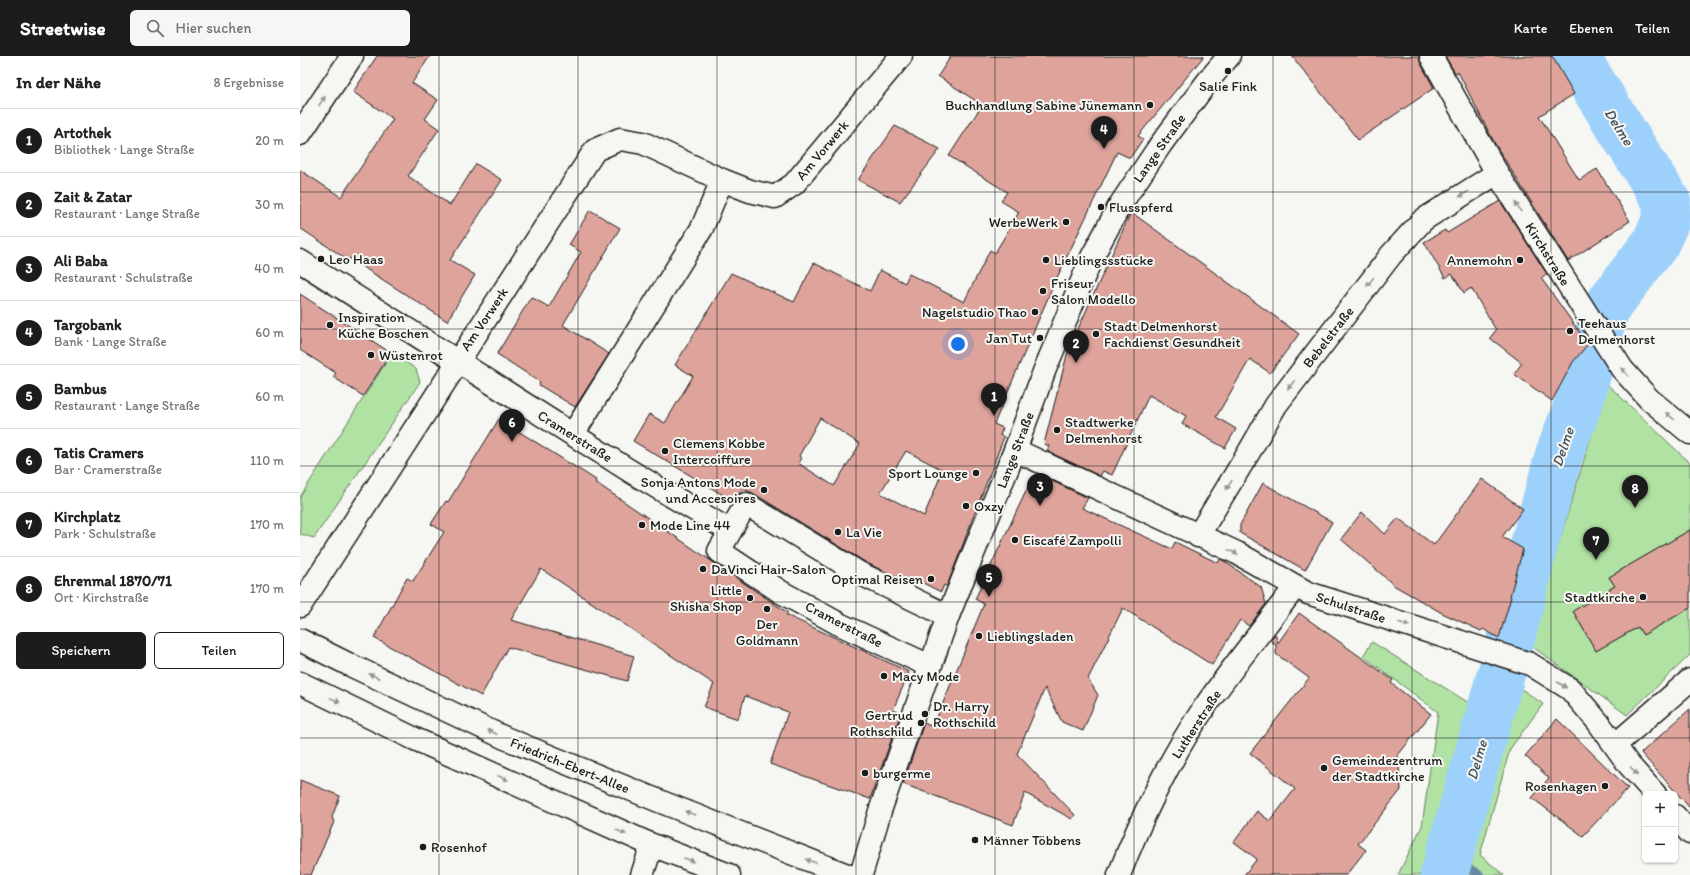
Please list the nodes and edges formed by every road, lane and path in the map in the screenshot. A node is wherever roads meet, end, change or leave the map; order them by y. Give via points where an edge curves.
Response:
1 (352, 56) edge
2 (901, 56) edge
3 (1229, 56) edge
4 (1431, 56) edge
5 (300, 134) edge
6 (1497, 173) junction
7 (722, 180) junction
8 (300, 261) edge
9 (456, 361) junction
10 (1690, 433) edge
11 (573, 434) junction
12 (1015, 450) junction
13 (730, 531) junction
14 (1198, 536) junction
15 (1295, 587) junction
16 (300, 606) edge
17 (948, 616) junction
18 (300, 640) edge
19 (930, 666) junction
20 (1690, 680) edge
21 (300, 683) edge
22 (1615, 745) junction
23 (1652, 791) edge
24 (1678, 819) edge
25 (1690, 833) edge
26 (652, 846) junction
27 (642, 875) edge
28 (729, 875) edge
29 (847, 875) edge
30 (861, 875) edge
31 (1119, 875) edge

5 -> 1 street
2 - 7 street, Am Vorwerk via 794,184 775,197
3 - 12 street, Lange Straße via 1161,144 1120,205 1092,257 1045,369
4 - 6 street, Kirchstraße
10 -> 6 street, Kirchstraße via 1650,399 1622,369
6 -> 14 street, Bebelstraße via 1423,220 1391,255 1276,405
7 - 9 street, Am Vorwerk via 643,143 620,139 595,150
7 - 11 street via 702,228
8 - 9 street, Cramerstraße
9 - 11 street, Cramerstraße
9 - 16 street, Am Vorwerk
11 - 13 street, Cramerstraße
12 - 14 street, Schulstraße
12 - 17 street, Lange Straße
13 - 17 street, Cramerstraße via 746,504 859,572
13 - 19 street, Cramerstraße via 719,551 781,592 839,624
14 -> 15 street, Schulstraße via 1237,553
15 -> 22 street, Schulstraße via 1530,664 1570,689
15 - 31 street, Lutherstraße via 1204,709 1166,771
17 - 19 street, Lange Straße
29 -> 18 street, Friedrich-Ebert-Allee via 505,738
19 - 30 street, Lange Straße via 880,811
20 - 22 street
21 -> 26 street via 415,739
22 -> 23 street, Schulstraße
24 - 25 street
26 - 27 street
26 -> 28 street

